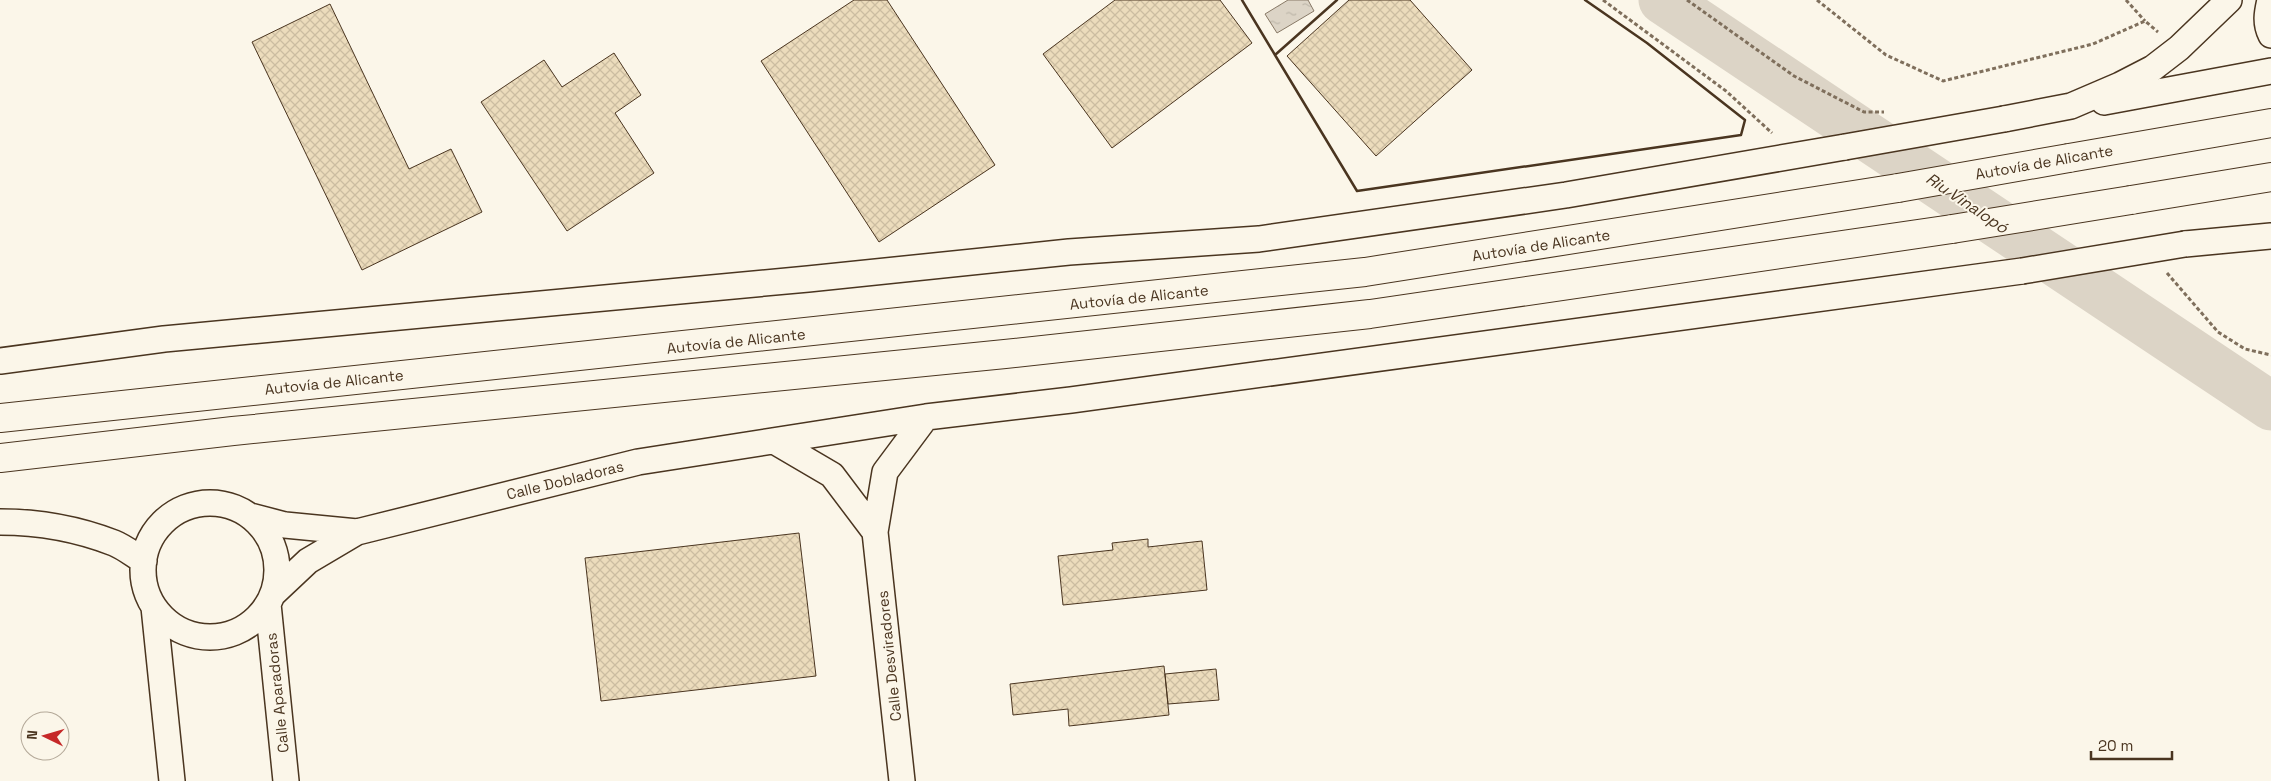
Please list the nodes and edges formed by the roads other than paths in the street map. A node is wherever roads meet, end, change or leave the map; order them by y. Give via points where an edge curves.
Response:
1 (2229, 0) edge
2 (2270, 0) edge
3 (2271, 35) edge
4 (2271, 71) edge
5 (2071, 106) junction
6 (2271, 123) edge
7 (2271, 176) edge
8 (2271, 236) edge
9 (0, 361) edge
10 (926, 417) junction
11 (0, 418) edge
12 (774, 441) junction
13 (0, 458) edge
14 (250, 516) junction
15 (0, 522) edge
16 (357, 532) junction
17 (875, 532) junction
18 (144, 561) junction
19 (271, 599) junction
20 (154, 607) junction
21 (172, 781) edge
22 (286, 781) edge
23 (902, 781) edge

1 - 5 street via 2153,68
2 - 3 street via 2267,15
4 - 5 street
5 - 9 street, bridge via 1566,195 1259,239 1068,252 174,338
6 - 11 highway, Autovía de Alicante, bridge via 1898,188 1365,272
7 - 13 highway, bridge via 1952,229 1370,314 1014,353 233,430
8 - 10 street, Calle Dobladoras, bridge via 2185,244 2022,271
10 - 12 street, Calle Dobladoras
10 - 17 street, Calle Desviradores via 885,472
12 - 16 street, Calle Dobladoras via 638,462
12 - 17 street via 832,475
14 - 16 street, Calle Dobladoras via 285,526
14 - 18 street via 233,507 214,503 194,505 176,512 160,525 149,541
14 - 19 street via 265,531 275,551 277,572
15 - 18 street via 23,522 77,531 116,544
16 - 19 street, Calle Dobladoras via 308,561
17 - 23 street, Calle Desviradores
18 - 20 street via 145,584
19 - 20 street via 253,622 234,634 212,638 189,634 169,624
19 - 22 street, Calle Aparadoras
20 - 21 street

